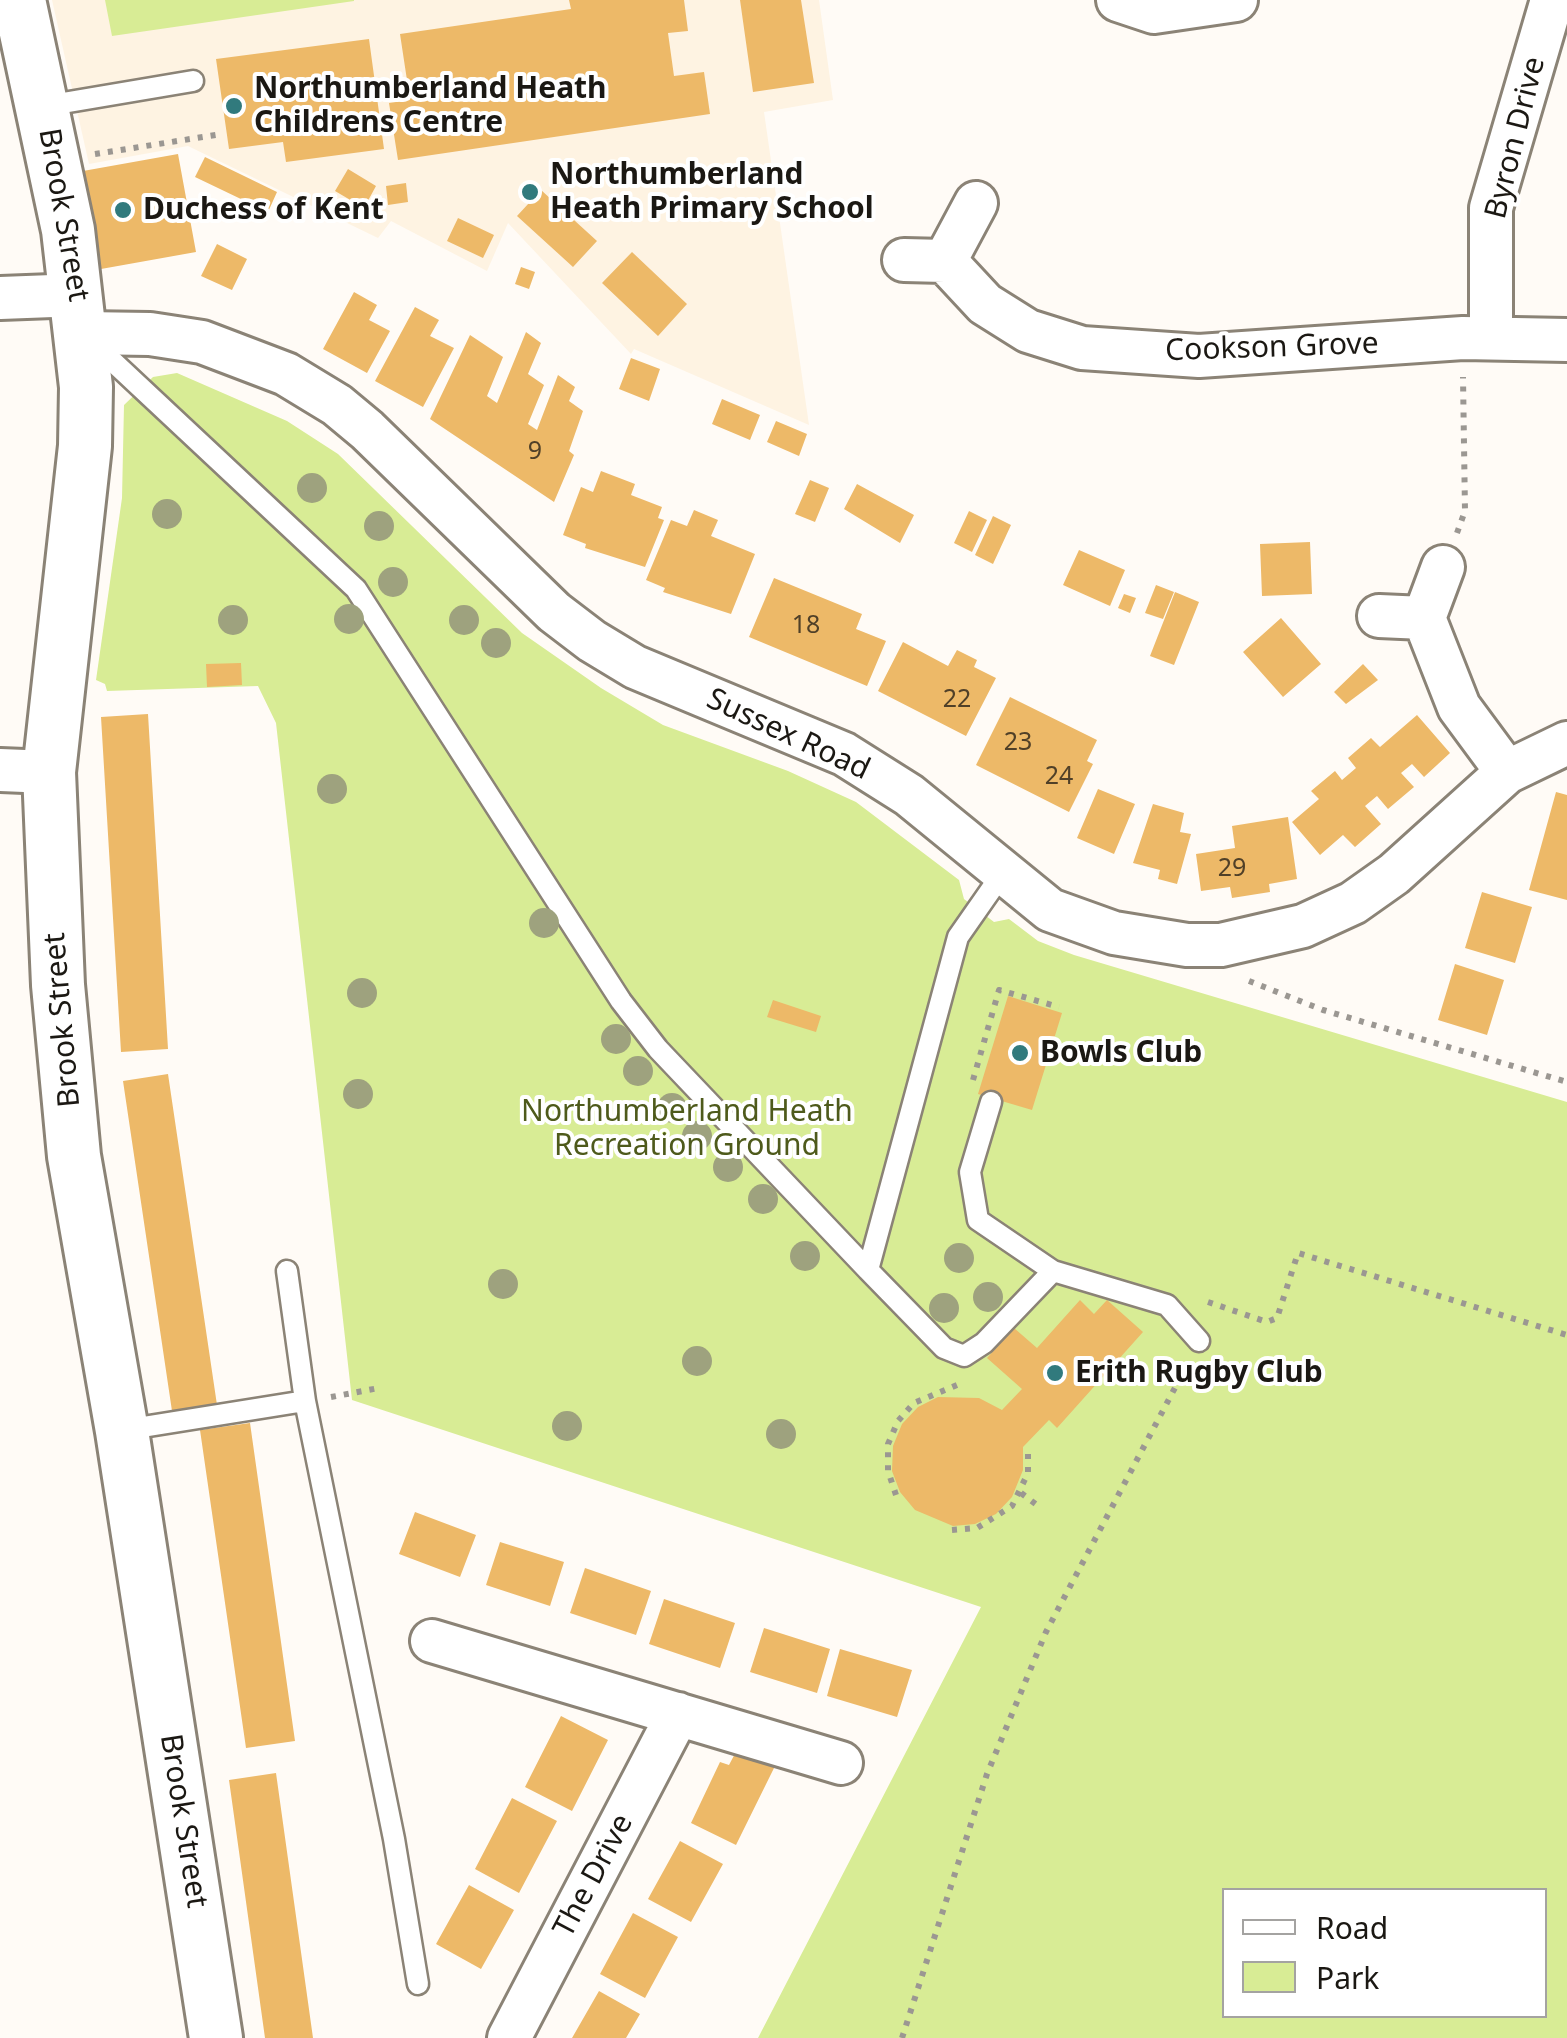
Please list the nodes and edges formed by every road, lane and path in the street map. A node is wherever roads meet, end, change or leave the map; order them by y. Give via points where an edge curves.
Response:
1 (19, 0) edge
2 (1118, 0) edge
3 (1546, 1) edge
4 (1223, 2) edge
5 (193, 81) dead end
6 (43, 106) junction
7 (222, 134) dead end
8 (87, 155) dead end
9 (976, 202) dead end
10 (0, 298) edge
11 (81, 314) junction
12 (1477, 338) junction
13 (1567, 340) edge
14 (1444, 567) joint
15 (1379, 616) dead end
16 (1424, 618) junction
17 (1567, 743) edge
18 (24, 771) edge
19 (1506, 772) junction
20 (1002, 874) junction
21 (1187, 945) junction
22 (1059, 1007) dead end
23 (1567, 1082) edge
24 (991, 1102) joint
25 (288, 1270) dead end
26 (868, 1270) junction
27 (1053, 1271) junction
28 (1155, 1302) junction
29 (1217, 1306) junction
30 (1567, 1335) edge
31 (1200, 1340) junction
32 (964, 1356) junction
33 (379, 1388) dead end
34 (305, 1402) junction
35 (122, 1431) junction
36 (1028, 1448) dead end
37 (1021, 1493) junction
38 (896, 1494) dead end
39 (1041, 1508) dead end
40 (952, 1530) dead end
41 (432, 1641) dead end
42 (678, 1714) junction
43 (841, 1762) dead end
44 (418, 1984) dead end
45 (216, 2038) edge
46 (509, 2038) edge
47 (902, 2038) edge

1 - 6 street, Brook Street
2 - 4 street via 1154,12
3 - 12 street, Byron Drive via 1491,208
5 - 6 lane
6 - 11 street, Brook Street
7 - 8 path
9 - 12 street, Cookson Grove via 925,261 1014,322 1082,348 1199,356
10 - 11 street, Sussex Road
11 - 18 street, Brook Street via 85,446
11 - 20 street, Sussex Road via 202,342 286,374 338,405 592,641 635,667 844,754 909,795
11 - 26 lane via 356,588 620,1000 658,1049
12 - 13 street, Cookson Grove
12 - 14 path via 1465,511
14 - 16 street
15 - 16 street
16 - 19 street via 1459,706
17 - 19 street, Sussex Road
18 - 35 street, Brook Street via 58,985 74,1156
19 - 21 street, Sussex Road via 1353,903 1254,940
20 - 21 street, Sussex Road via 1050,910 1114,933
20 - 26 lane via 958,936
21 - 23 path via 1193,959 1324,1010
22 - 24 path via 1000,990 968,1096
24 - 27 lane via 970,1172 978,1220
25 - 34 lane
26 - 32 lane via 944,1348
27 - 28 lane
27 - 32 lane
28 - 29 path via 1174,1291
28 - 31 lane via 1167,1305
29 - 30 path via 1267,1322 1277,1318 1298,1253
29 - 31 path
31 - 47 path via 1046,1632 987,1774
32 - 38 path via 956,1389 914,1404 898,1421 888,1444
33 - 34 path
34 - 35 lane
34 - 44 lane
35 - 45 street, Brook Street
36 - 37 path
37 - 39 path
37 - 40 path via 999,1516
41 - 42 street
42 - 43 street
42 - 46 street, The Drive

